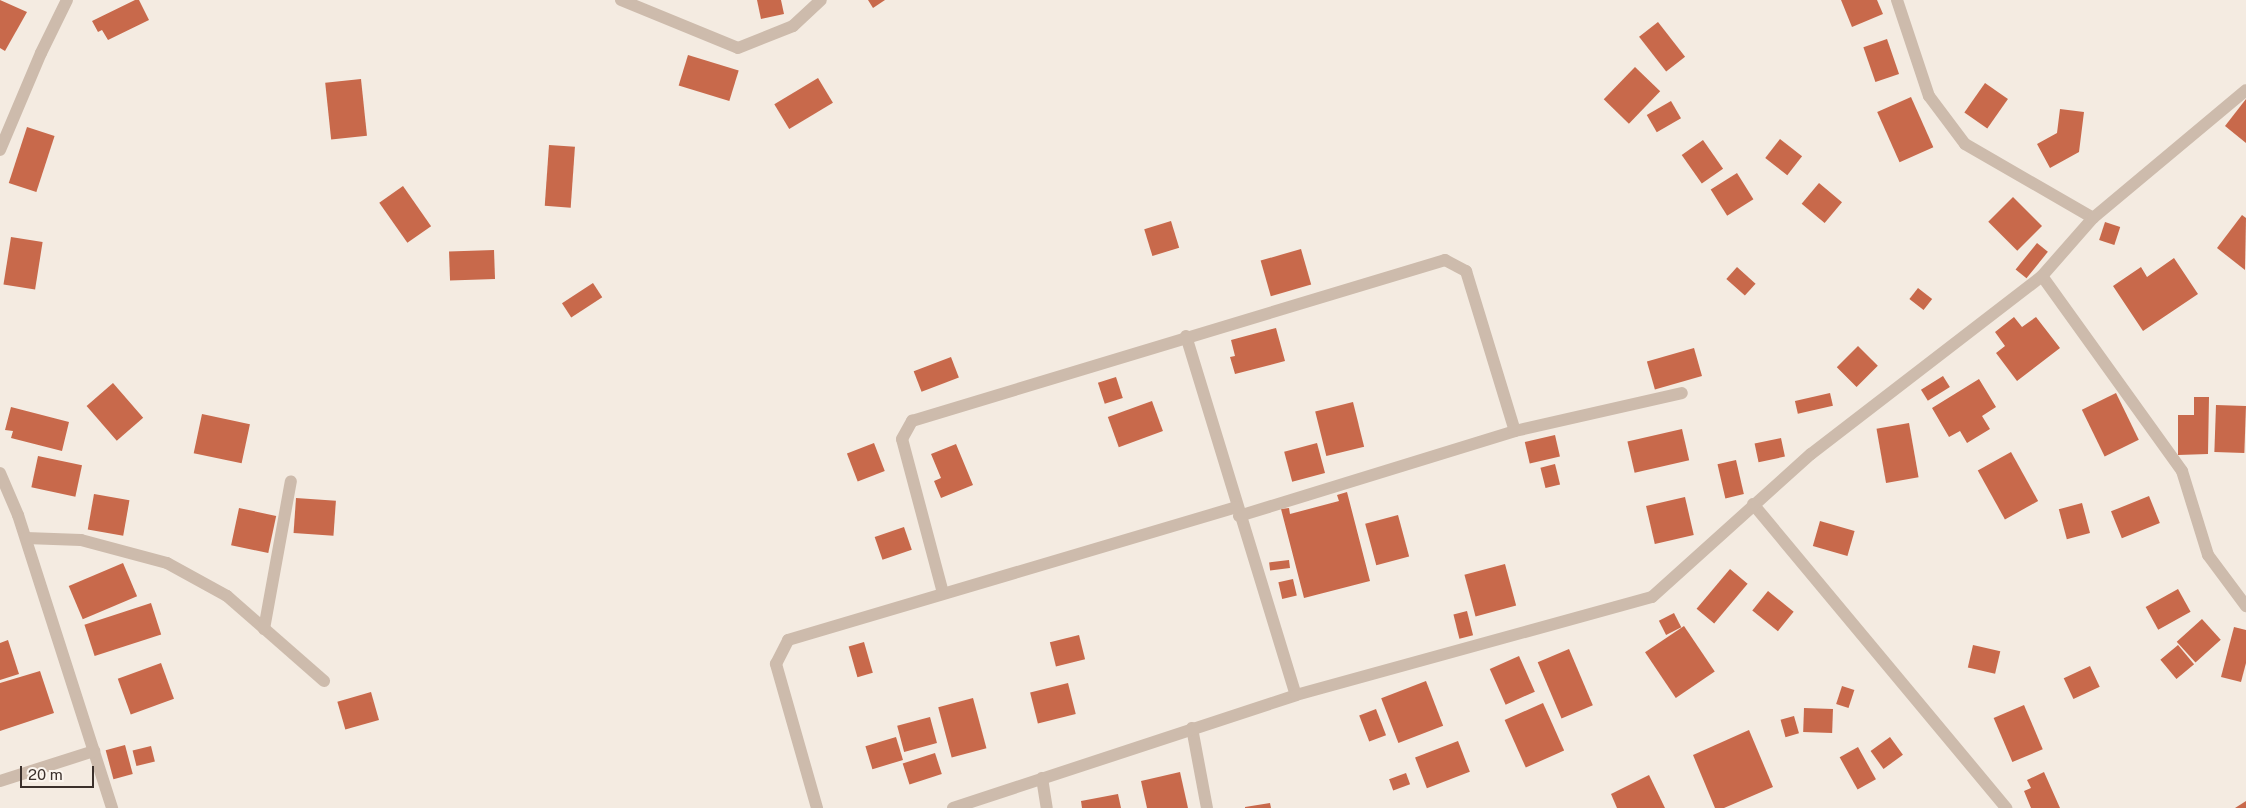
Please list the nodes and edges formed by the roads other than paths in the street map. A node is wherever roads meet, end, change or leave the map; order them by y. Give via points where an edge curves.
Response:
1 (67, 0) edge
2 (621, 0) edge
3 (821, 0) edge
4 (1897, 0) edge
5 (2246, 90) edge
6 (0, 150) edge
7 (2093, 218) junction
8 (2042, 276) junction
9 (1186, 336) junction
10 (1682, 392) dead end
11 (1515, 431) junction
12 (0, 473) edge
13 (291, 481) dead end
14 (1753, 504) junction
15 (1238, 511) junction
16 (26, 538) junction
17 (943, 594) junction
18 (2246, 606) edge
19 (264, 628) junction
20 (324, 681) dead end
21 (1296, 695) junction
22 (1192, 728) junction
23 (94, 751) junction
24 (1042, 778) junction
25 (0, 781) edge
26 (112, 808) edge
27 (817, 808) edge
28 (953, 808) edge
29 (1047, 808) edge
30 (1207, 808) edge
31 (2006, 808) edge

1 - 6 street
2 - 3 street via 738,48 793,26
4 - 7 street via 1929,96 1965,144
5 - 7 street
7 - 8 street
8 - 14 street via 1811,454
8 - 18 street via 2182,471 2208,555
9 - 11 street via 1445,260 1466,271
9 - 15 street
9 - 17 street via 912,422 902,439
10 - 11 street
11 - 15 street
12 - 16 street
13 - 19 street
14 - 21 street via 1652,597
14 - 31 street
15 - 17 street
15 - 21 street
16 - 19 street via 80,540 167,563 227,596
16 - 23 street
17 - 27 street via 788,640 776,664
19 - 20 street
21 - 22 street
22 - 24 street
22 - 30 street
23 - 25 street
23 - 26 street
24 - 28 street
24 - 29 street

